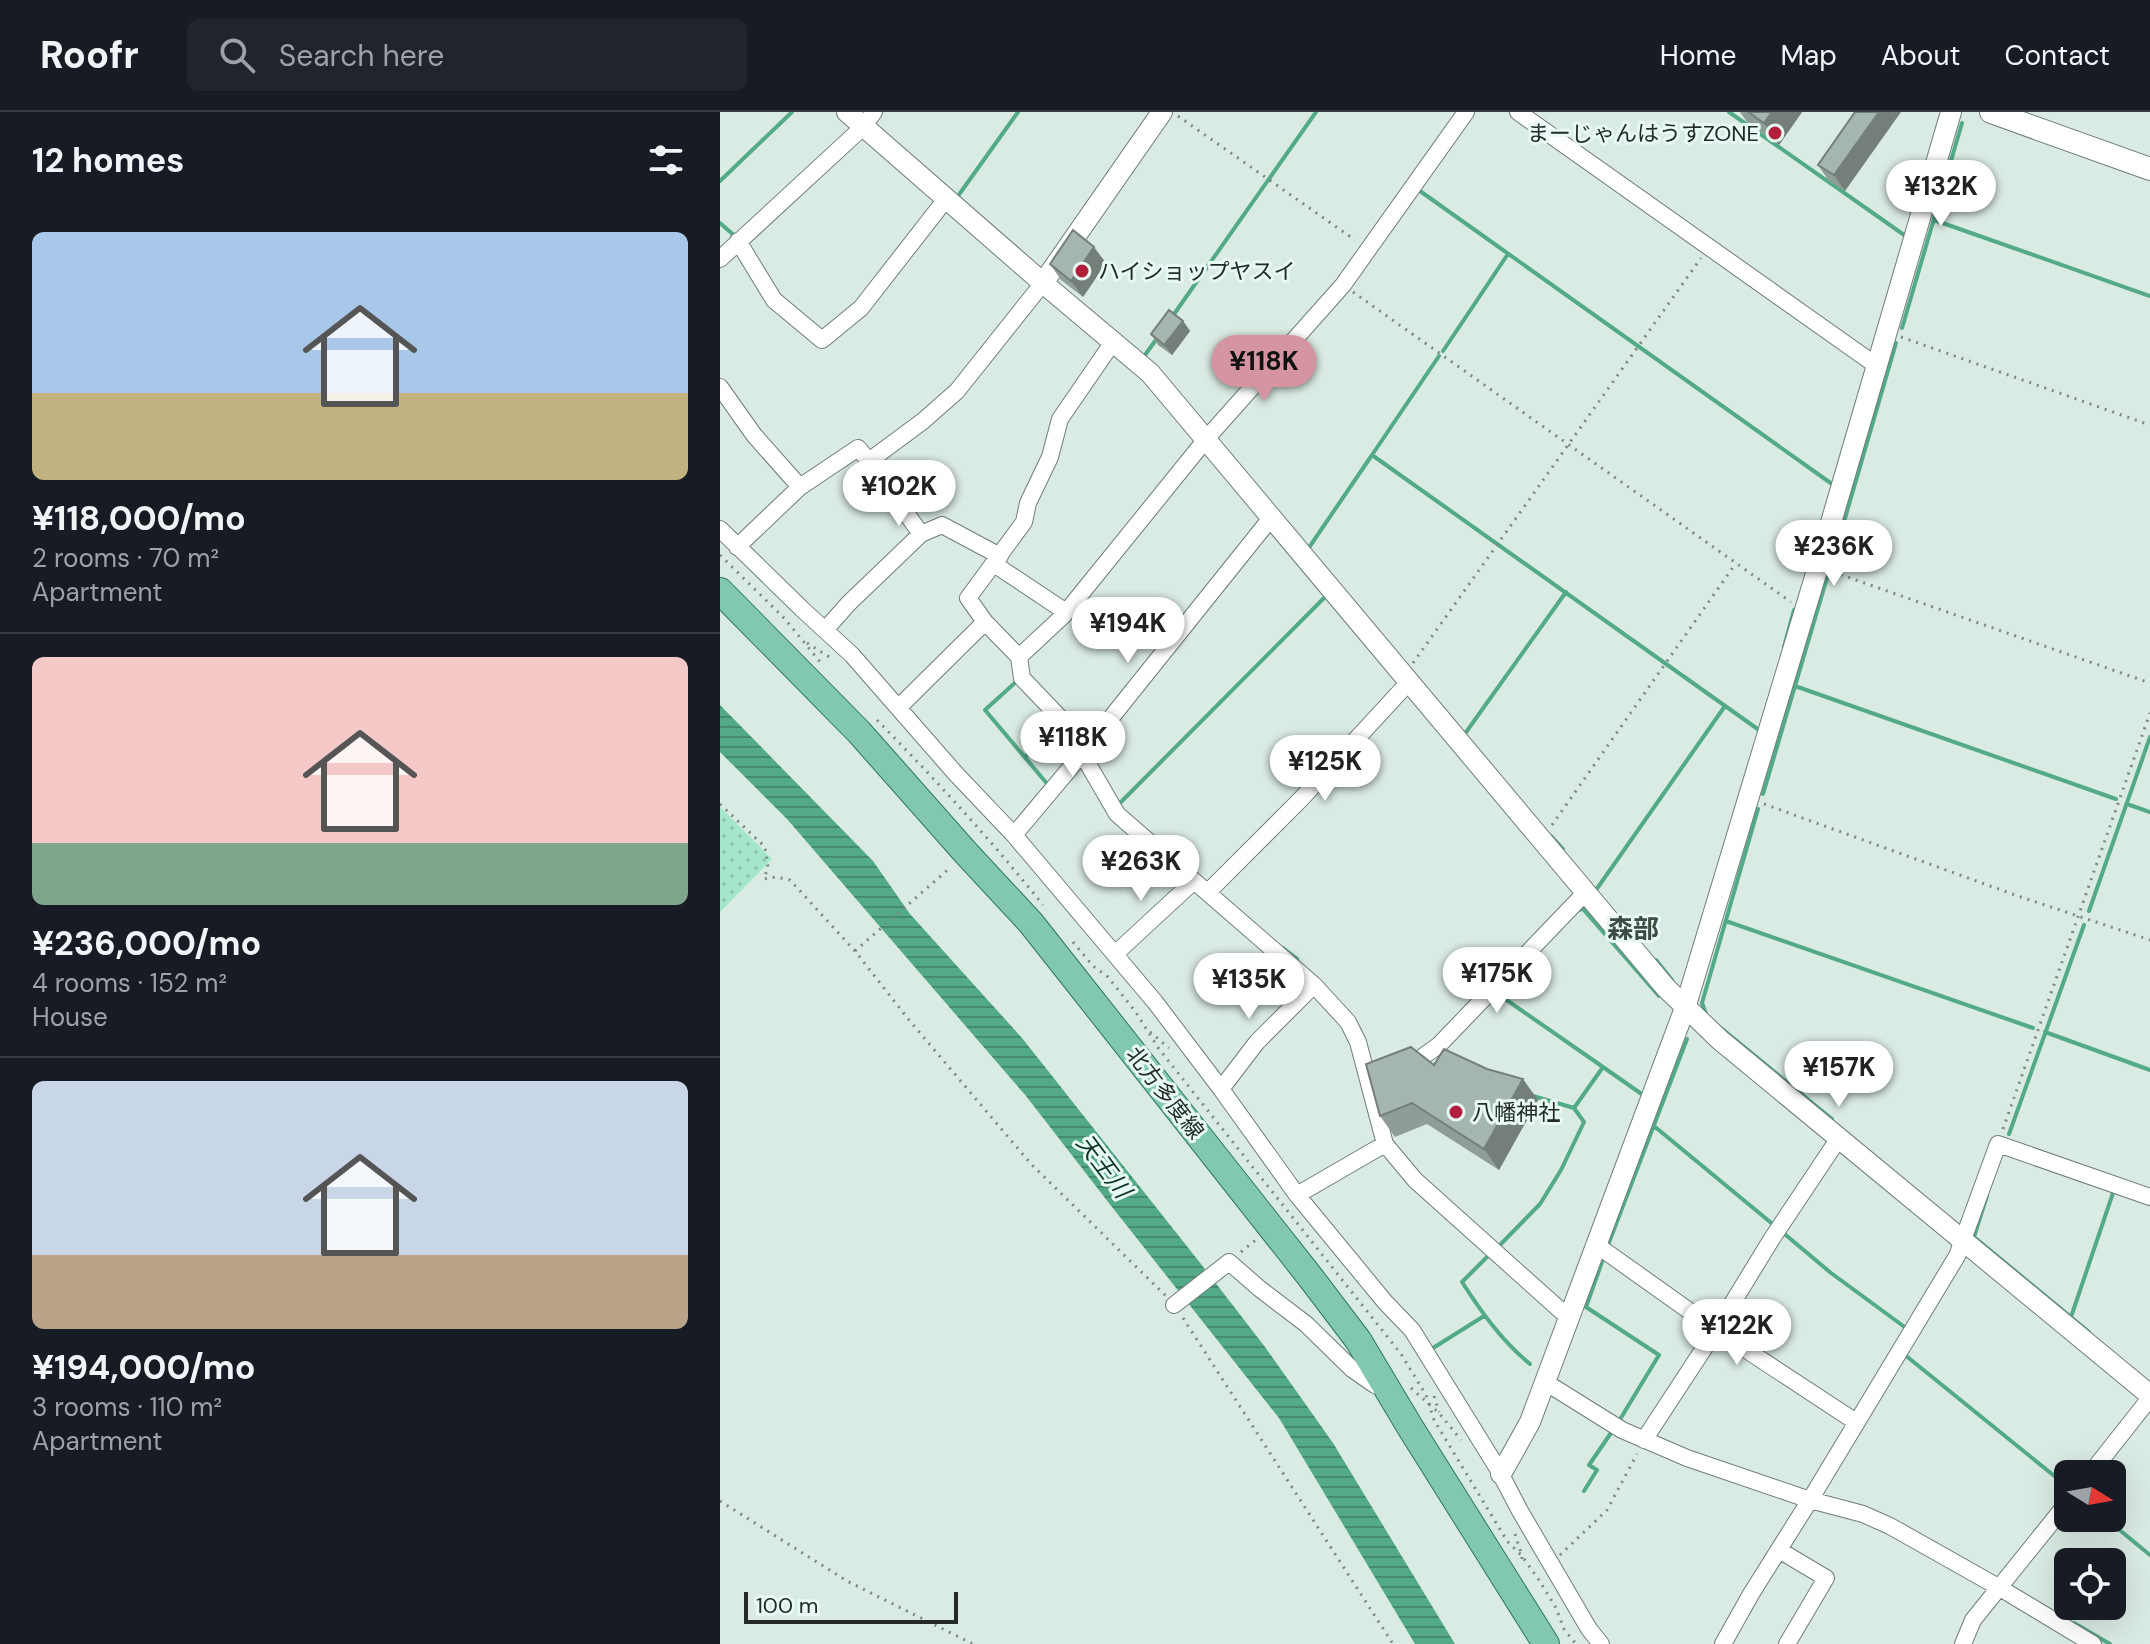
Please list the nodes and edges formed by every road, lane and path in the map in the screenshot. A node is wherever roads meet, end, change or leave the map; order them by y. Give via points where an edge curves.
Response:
1 (847, 112) edge
2 (1162, 112) edge
3 (1173, 112) edge
4 (1466, 112) edge
5 (1518, 112) edge
6 (1951, 112) edge
7 (1991, 112) edge
8 (869, 119) edge
9 (2150, 169) edge
10 (946, 199) junction
11 (738, 241) junction
12 (1710, 246) junction
13 (1368, 249) junction
14 (720, 259) edge
15 (1043, 283) junction
16 (1343, 285) junction
17 (1887, 332) junction
18 (1113, 342) junction
19 (1877, 366) junction
20 (720, 387) edge
21 (2150, 425) edge
22 (1207, 438) junction
23 (1568, 444) junction
24 (869, 461) junction
25 (800, 487) junction
26 (1271, 518) junction
27 (720, 529) edge
28 (921, 534) junction
29 (737, 547) junction
30 (997, 560) junction
31 (1736, 563) junction
32 (1818, 567) junction
33 (720, 591) edge
34 (1804, 611) junction
35 (1066, 612) junction
36 (985, 622) junction
37 (825, 630) junction
38 (792, 636) dead end
39 (1019, 657) junction
40 (837, 662) dead end
41 (1407, 679) junction
42 (2150, 683) edge
43 (899, 707) junction
44 (2150, 713) edge
45 (1082, 754) junction
46 (1749, 798) junction
47 (720, 804) edge
48 (1014, 835) junction
49 (1541, 840) junction
50 (966, 853) junction
51 (1194, 881) junction
52 (1208, 892) junction
53 (1586, 892) junction
54 (2079, 915) junction
55 (2150, 940) edge
56 (855, 951) junction
57 (1115, 954) junction
58 (1314, 985) junction
59 (1685, 1008) junction
60 (1134, 1018) dead end
61 (1176, 1054) dead end
62 (1367, 1078) junction
63 (1221, 1089) junction
64 (1839, 1138) junction
65 (1385, 1144) junction
66 (1998, 1144) junction
67 (1297, 1195) junction
68 (2150, 1197) edge
69 (1272, 1228) junction
70 (1963, 1241) junction
71 (1598, 1246) junction
72 (1222, 1267) junction
73 (1174, 1305) junction
74 (1569, 1318) junction
75 (1716, 1330) junction
76 (1545, 1382) junction
77 (1396, 1386) junction
78 (2150, 1397) edge
79 (1430, 1407) junction
80 (1856, 1422) junction
81 (1644, 1440) junction
82 (1465, 1445) dead end
83 (2101, 1460) edge
84 (1501, 1474) junction
85 (1810, 1500) junction
86 (720, 1501) edge
87 (2054, 1520) edge
88 (1513, 1528) dead end
89 (1779, 1550) junction
90 (1522, 1556) junction
91 (1551, 1564) junction
92 (1522, 1566) dead end
93 (2000, 1588) junction
94 (973, 1644) edge
95 (1393, 1644) edge
96 (1546, 1644) edge
97 (1576, 1644) edge
98 (1601, 1644) edge
99 (1723, 1644) edge
100 (1787, 1644) edge
101 (1963, 1644) edge
102 (2093, 1644) edge

1 - 8 street
2 - 15 street
3 - 13 path
4 - 13 street
5 - 12 street
6 - 17 street
7 - 9 main road
8 - 10 street
8 - 11 street
10 - 11 street via 861,308 822,340 774,300
10 - 15 street
11 - 14 street
12 - 19 street
12 - 23 path
13 - 16 street
15 - 18 street
15 - 24 street via 957,391
16 - 22 street
16 - 23 path
17 - 19 street
17 - 21 path
18 - 22 street via 1150,373
18 - 30 street via 1060,419 1024,522
19 - 32 street
20 - 25 street
22 - 26 street
22 - 35 street
23 - 31 path
23 - 41 path
24 - 25 street via 858,448
24 - 28 street
25 - 29 street
26 - 41 street
26 - 45 street
27 - 29 street
28 - 30 street via 942,525
28 - 37 street
29 - 37 street
30 - 35 street
30 - 36 street via 968,598
31 - 34 path
31 - 49 path
32 - 34 street
32 - 42 path
33 - 50 main road, 北方多度線 via 859,732
34 - 46 street
35 - 39 street
36 - 39 street
36 - 43 street
37 - 43 street
38 - 40 path
39 - 45 street via 1022,678 1063,721
41 - 49 street
41 - 52 street via 1301,799
43 - 48 street
44 - 54 path
45 - 48 street
45 - 51 street via 1117,814
46 - 54 path
46 - 59 street
47 - 56 path via 765,847 764,879 790,880
48 - 57 street
49 - 53 street
50 - 56 path
50 - 69 main road, 北方多度線 via 1031,923
51 - 52 street
51 - 57 street
52 - 58 street
53 - 59 street
53 - 62 street via 1439,1045 1421,1058
54 - 55 path
54 - 66 path
56 - 73 path via 1031,1164
57 - 63 street
58 - 62 street via 1348,1022
58 - 63 street via 1257,1042
59 - 64 street
59 - 71 street
60 - 61 path
62 - 65 street
63 - 67 street
64 - 70 street
64 - 75 street
65 - 67 street
65 - 74 street via 1415,1180
66 - 68 street
66 - 70 street
67 - 84 street via 1412,1330
69 - 72 path
69 - 77 main road, 北方多度線
70 - 78 street
70 - 80 street
71 - 74 street
71 - 75 street
72 - 73 street
72 - 77 street via 1306,1324 1375,1385
73 - 95 path
74 - 76 street
75 - 80 street
75 - 81 street
76 - 81 street
76 - 84 street
77 - 79 path
77 - 96 main road, 北方多度線
78 - 83 street
79 - 82 path
79 - 90 path via 1507,1541
80 - 85 street
81 - 85 street
81 - 91 path via 1607,1510
84 - 91 street
85 - 89 street
85 - 93 street via 1890,1526
86 - 94 path via 847,1581
87 - 93 street
88 - 90 path
89 - 99 street
89 - 100 street via 1826,1578
90 - 92 path
90 - 97 path
91 - 98 street
93 - 101 street via 1973,1620
93 - 102 street

